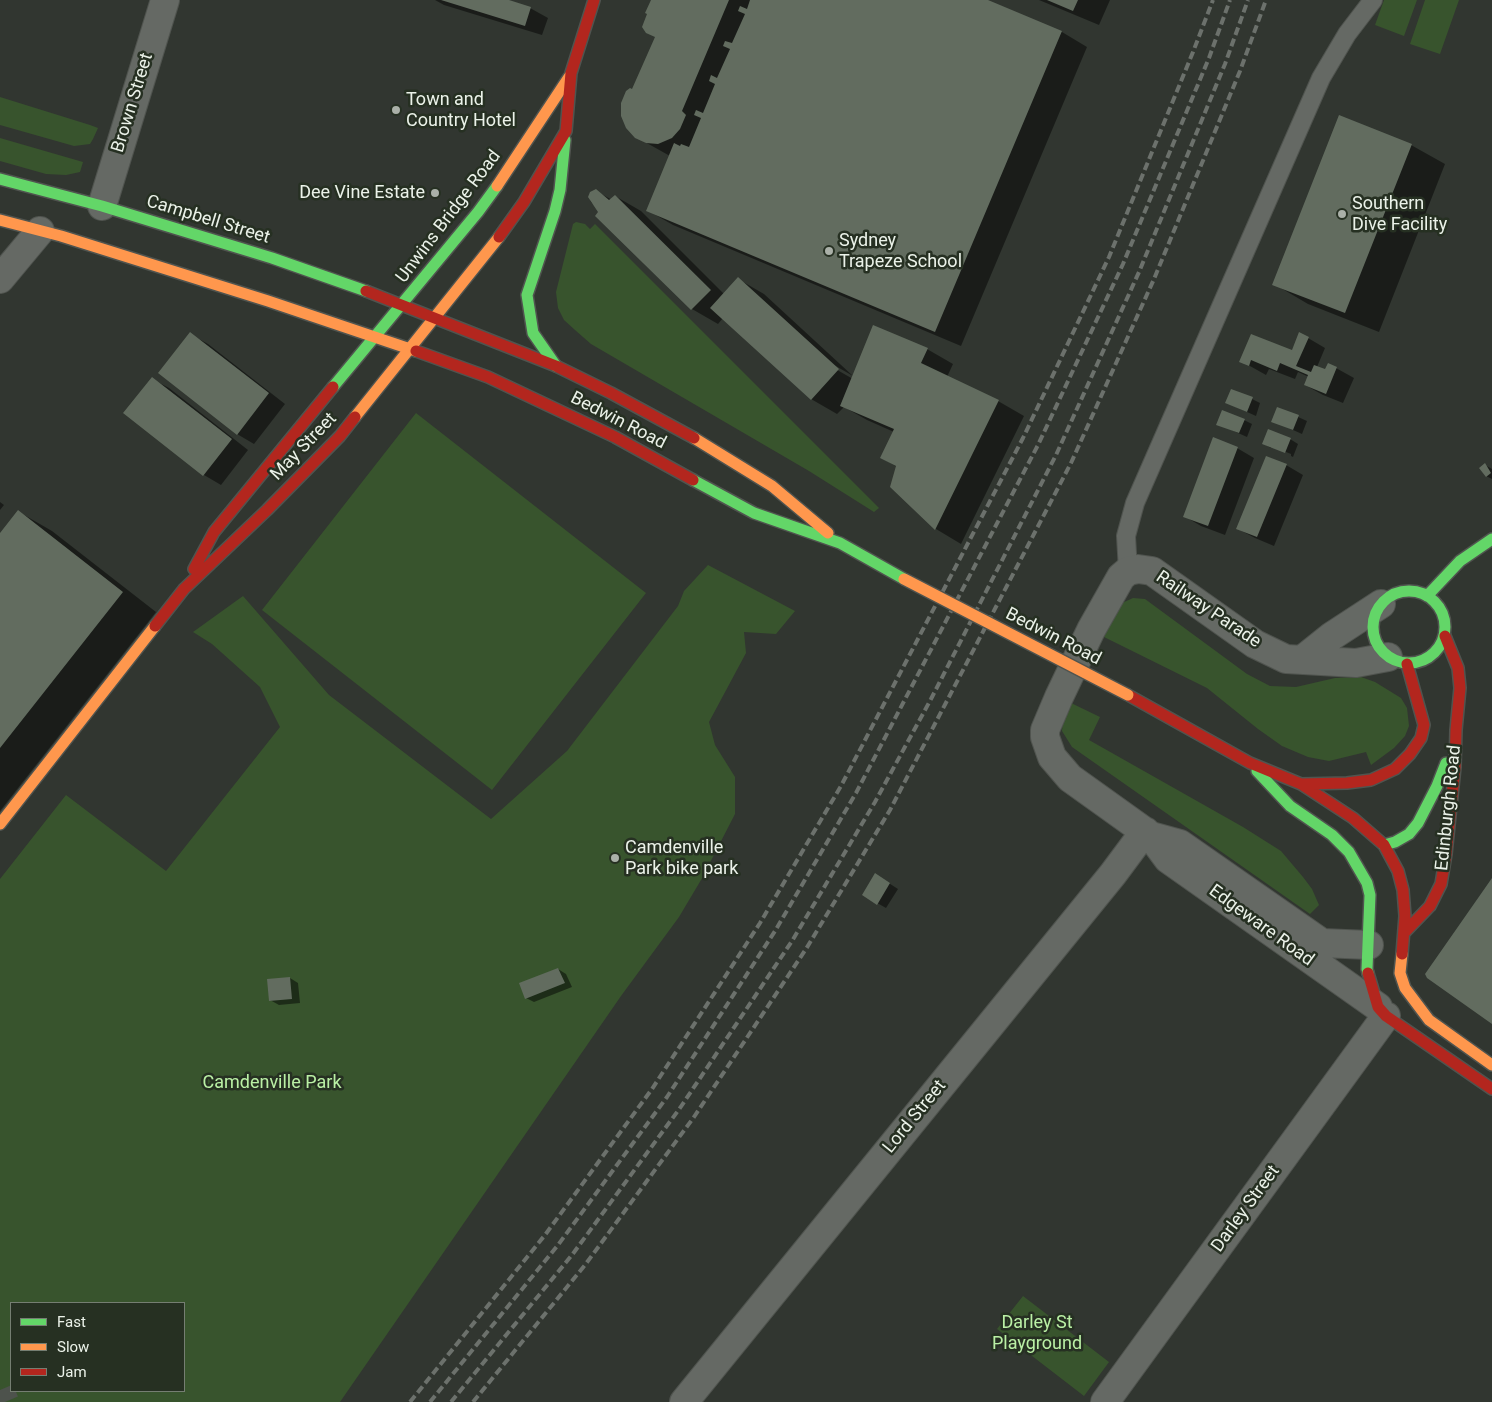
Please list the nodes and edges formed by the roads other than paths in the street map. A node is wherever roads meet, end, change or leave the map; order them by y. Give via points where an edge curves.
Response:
1 (164, 0) edge
2 (594, 0) edge
3 (1373, 0) edge
4 (571, 73) junction
5 (566, 131) junction
6 (0, 179) edge
7 (102, 206) junction
8 (0, 220) edge
9 (40, 231) junction
10 (0, 279) edge
11 (403, 305) junction
12 (436, 318) junction
13 (375, 338) junction
14 (410, 349) junction
15 (556, 366) junction
16 (1492, 539) edge
17 (840, 544) junction
18 (1128, 571) junction
19 (184, 589) junction
20 (1427, 596) junction
21 (1381, 604) junction
22 (1445, 636) junction
23 (1302, 660) junction
24 (1397, 660) junction
25 (1456, 730) junction
26 (1250, 763) junction
27 (1301, 784) junction
28 (0, 824) edge
29 (1148, 834) junction
30 (1384, 845) junction
31 (1349, 852) junction
32 (1278, 925) junction
33 (1405, 932) junction
34 (1369, 945) junction
35 (1382, 1012) junction
36 (1492, 1065) edge
37 (1492, 1089) edge
38 (684, 1402) edge
39 (1106, 1402) edge

1 - 7 street, Brown Street
2 - 4 main road, Unwins Bridge Road
3 - 18 lane via 1321,78 1139,494 1126,536
4 - 5 main road, Unwins Bridge Road
4 - 11 main road, Unwins Bridge Road via 478,212
5 - 12 main road, Unwins Bridge Road via 524,202
5 - 15 main road via 560,190 527,295 532,333
6 - 7 main road, Campbell Street
7 - 11 main road, Campbell Street via 272,258
8 - 9 main road
9 - 10 street
9 - 13 main road via 193,277
11 - 12 main road, Bedwin Road
11 - 13 main road, May Street
12 - 14 main road, May Street
12 - 15 main road, Bedwin Road
13 - 14 main road, Bedwin Road
13 - 19 main road, May Street via 214,532
14 - 17 main road, Bedwin Road via 488,377 606,433 754,513
14 - 19 main road, May Street via 340,436
15 - 17 main road, Bedwin Road via 696,439 764,481
16 - 20 main road via 1460,561
17 - 26 main road, Bedwin Road, bridge
18 - 23 street, Railway Parade via 1152,571 1255,644 1286,659
18 - 29 street, Edgeware Road via 1121,577 1091,630 1059,697 1045,730 1046,744 1052,757 1070,778
19 - 28 main road, May Street
20 - 21 main road via 1411,591 1400,592
20 - 22 main road via 1440,607 1446,626
21 - 23 street
21 - 24 main road via 1375,615 1374,638 1379,648
22 - 24 main road via 1431,657 1419,662
22 - 25 main road, Edinburgh Road via 1458,668 1460,688
23 - 24 street, Railway Parade via 1356,663
24 - 27 main road, Edinburgh Road via 1424,725 1422,738 1410,754 1395,769 1371,780 1347,784
25 - 30 main road, Edinburgh Road via 1437,786 1418,823 1409,834
25 - 33 main road, Edinburgh Road via 1441,884 1430,906
26 - 27 main road, Bedwin Road
26 - 31 main road, Bedwin Road via 1290,806 1332,835
27 - 30 main road, Bedwin Road via 1353,818
29 - 32 street, Edgeware Road via 1168,859 1203,872
29 - 38 street, Lord Street
30 - 31 street, Edinburgh Road
30 - 33 main road, Bedwin Road via 1398,871 1403,890
31 - 34 main road, Bedwin Road via 1367,883 1370,895
32 - 34 street, Edgeware Road via 1322,942
32 - 35 street, Edgeware Road
33 - 36 main road, Bedwin Road via 1400,958 1405,988 1429,1020
34 - 35 main road, Bedwin Road via 1367,969
35 - 37 main road
35 - 39 street, Darley Street

